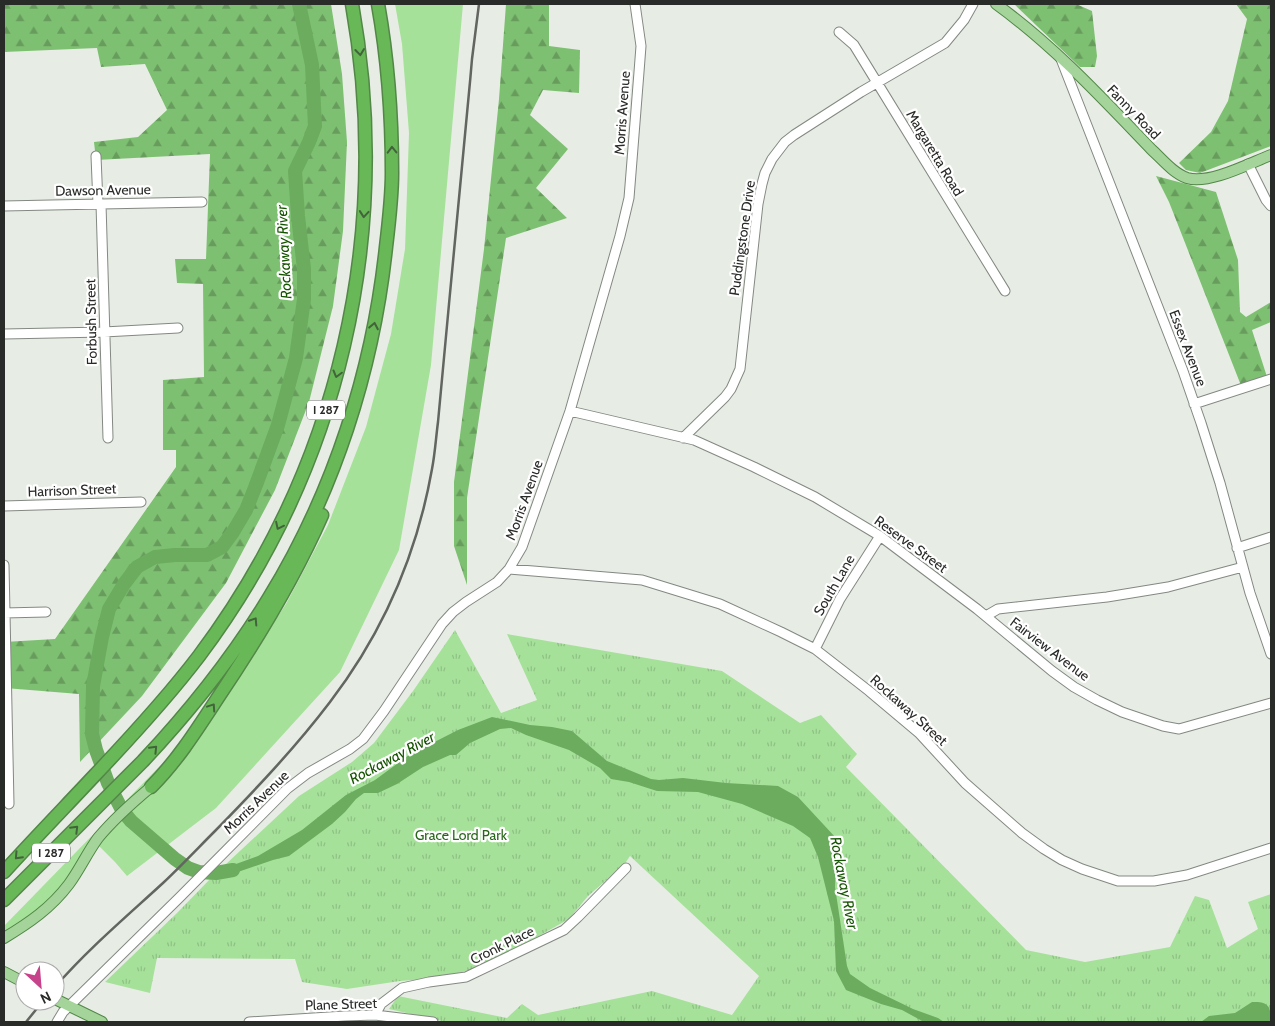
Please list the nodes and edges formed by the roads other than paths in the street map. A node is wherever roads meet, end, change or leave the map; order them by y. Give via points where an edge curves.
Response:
1 (352, 4) edge
2 (378, 4) edge
3 (635, 4) edge
4 (973, 4) edge
5 (996, 4) edge
6 (839, 32) dead end
7 (1061, 58) junction
8 (877, 83) junction
9 (1271, 155) edge
10 (96, 156) dead end
11 (1248, 164) junction
12 (202, 202) dead end
13 (100, 204) junction
14 (4, 206) edge
15 (1271, 206) edge
16 (1005, 292) dead end
17 (178, 328) dead end
18 (104, 332) junction
19 (4, 334) edge
20 (369, 350) junction
21 (1271, 379) edge
22 (1194, 404) junction
23 (570, 411) junction
24 (108, 438) dead end
25 (683, 438) junction
26 (142, 502) dead end
27 (4, 506) edge
28 (880, 536) junction
29 (1271, 537) edge
30 (1237, 548) junction
31 (4, 564) edge
32 (1243, 567) junction
33 (509, 569) junction
34 (46, 612) dead end
35 (4, 613) edge
36 (986, 616) junction
37 (815, 649) junction
38 (1271, 654) edge
39 (1271, 704) edge
40 (148, 790) joint
41 (8, 804) edge
42 (1271, 848) edge
43 (626, 868) dead end
44 (4, 872) edge
45 (4, 900) edge
46 (4, 938) edge
47 (65, 999) edge
48 (65, 1004) edge
49 (63, 1011) edge
50 (374, 1015) junction
51 (57, 1022) edge
52 (102, 1022) edge
53 (250, 1022) edge
54 (433, 1022) edge

1 -> 44 highway, I 287 via 364,97 366,145 359,260 344,345 329,401 300,482 248,584 216,633 144,723
20 -> 2 highway, I 287 via 385,264 392,175 389,85
3 - 23 street, Morris Avenue via 640,46 629,198
4 - 8 street, Puddingstone Drive via 945,44
5 - 7 main road, Fanny Road
6 - 8 street, Margaretta Road via 854,45
7 - 11 main road, Fanny Road via 1182,176 1209,179
7 - 22 street, Essex Avenue
8 - 16 street, Margaretta Road
8 - 25 street, Puddingstone Drive via 794,135 772,159 765,173 758,204 740,369 725,398
9 - 11 main road, Fanny Road
10 - 13 street, Forbush Street
11 - 15 street
12 - 13 street, Dawson Avenue
13 - 14 street, Dawson Avenue
13 - 18 street, Forbush Street
17 - 18 street
18 - 19 street
18 - 24 street, Forbush Street
40 -> 20 highway via 175,762 231,679 306,550 343,462 354,426
45 -> 20 highway, I 287 via 163,740 237,647 279,581 307,528 354,409
21 - 22 street
22 - 30 street, Essex Avenue
23 - 25 street, Reserve Street
23 - 33 street, Morris Avenue via 522,548
25 - 28 street, Reserve Street via 694,440 816,497
26 - 27 street, Harrison Street
28 - 36 street, Reserve Street
28 - 37 street, South Lane via 840,599
29 - 30 street
30 - 32 street, Essex Avenue
31 - 35 street
32 - 36 street via 1168,587 998,609
32 - 38 street, Essex Avenue
33 - 37 street, Rockaway Street via 642,580 720,604
33 - 47 street, Morris Avenue via 442,624 363,739 287,789 180,897
34 - 35 street
35 - 41 street
36 - 39 street, Fairview Avenue via 1074,687 1122,712 1163,726 1184,728
37 - 42 street, Rockaway Street via 919,733 1022,833 1056,857 1082,870 1118,881 1154,881 1186,875
40 - 46 main road via 100,837 51,905
43 - 50 street, Cronk Place via 564,930 466,977 402,988 380,1004
48 - 52 main road
49 - 51 street, Morris Avenue
50 - 53 street, Plane Street
50 - 54 street, Plane Street

